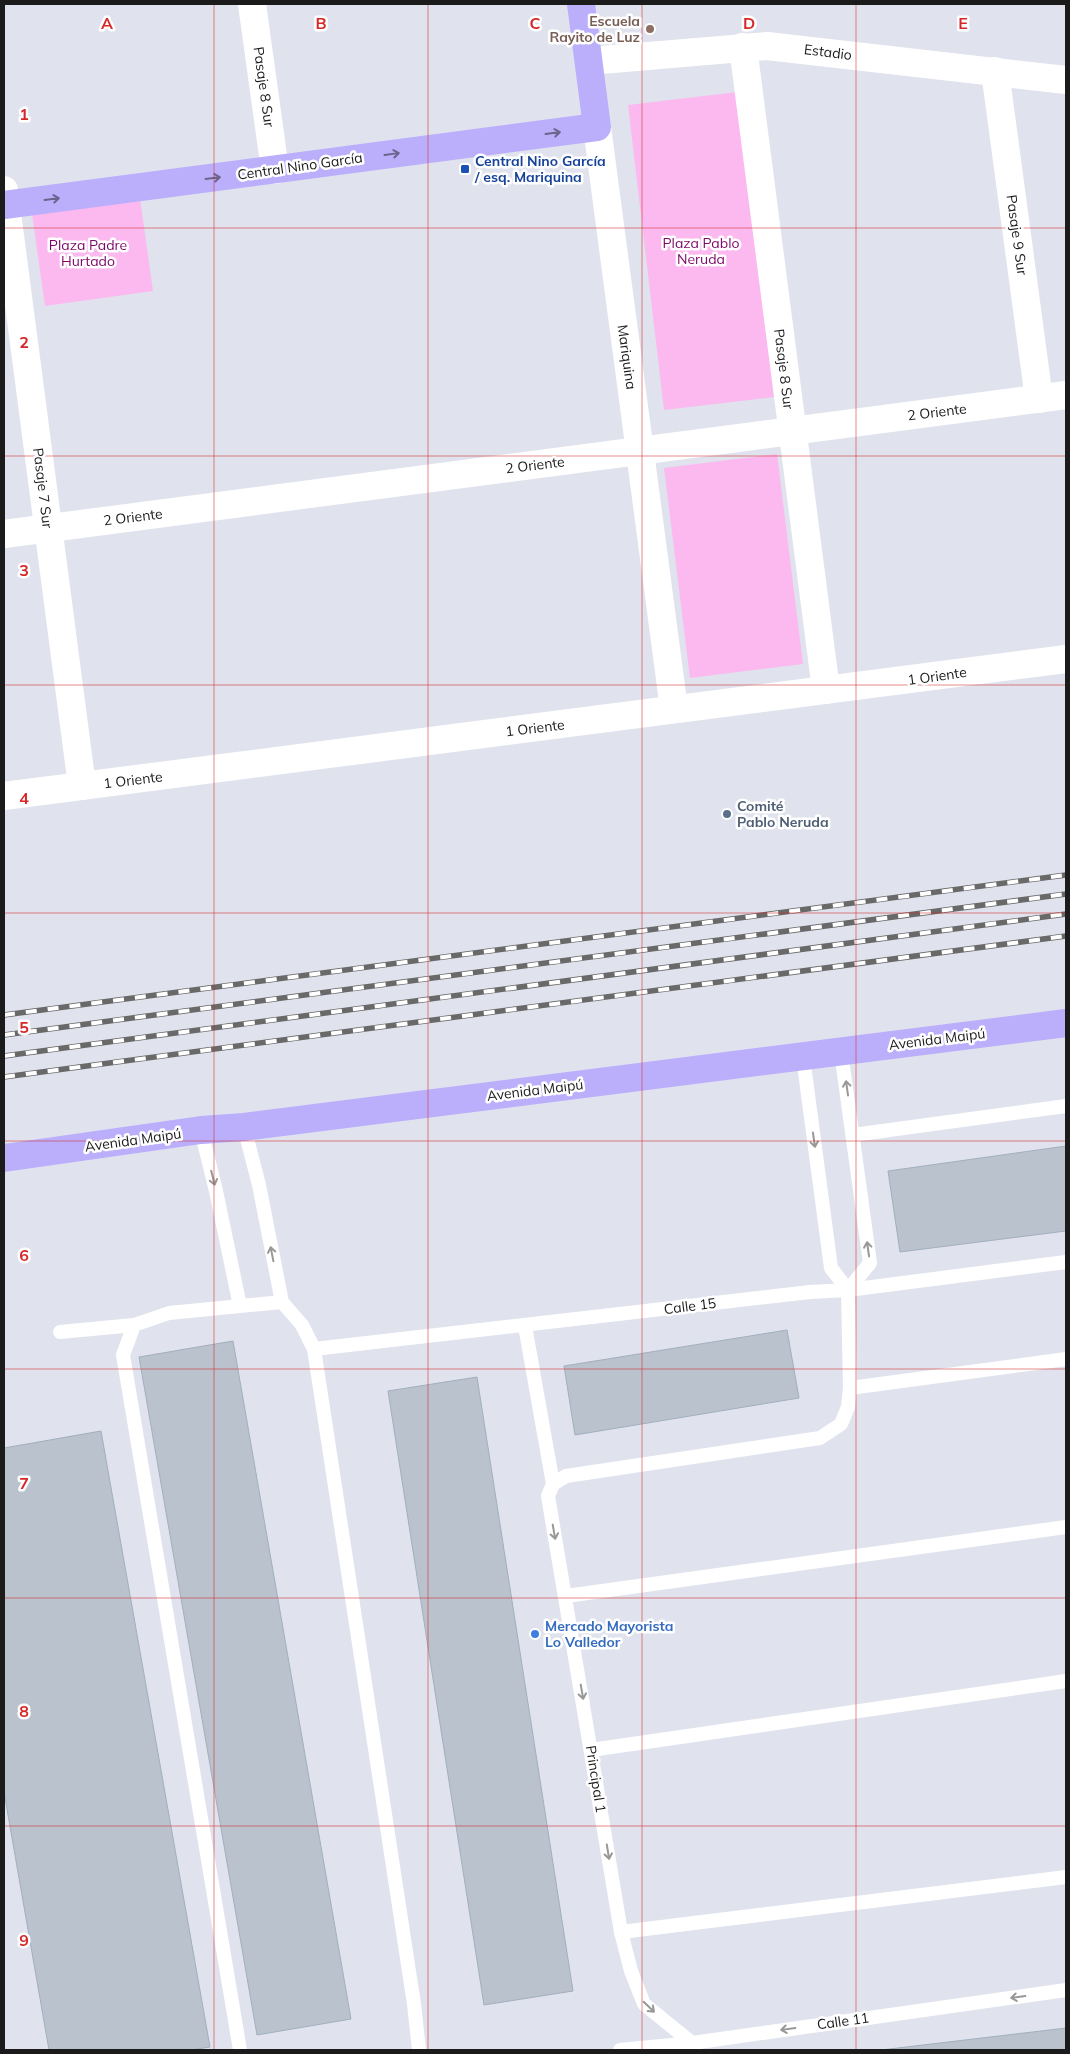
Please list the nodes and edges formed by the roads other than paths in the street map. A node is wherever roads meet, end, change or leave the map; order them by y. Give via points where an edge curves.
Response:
1 (252, 4) edge
2 (581, 4) edge
3 (743, 47) junction
4 (589, 61) junction
5 (995, 72) junction
6 (1066, 80) edge
7 (597, 127) junction
8 (276, 170) junction
9 (4, 200) edge
10 (1066, 395) edge
11 (1039, 399) junction
12 (792, 432) junction
13 (640, 451) junction
14 (48, 529) junction
15 (4, 534) edge
16 (1066, 659) edge
17 (826, 690) junction
18 (674, 709) junction
19 (82, 786) junction
20 (4, 796) edge
21 (1066, 1023) edge
22 (841, 1052) junction
23 (803, 1056) junction
24 (1066, 1106) edge
25 (244, 1127) junction
26 (201, 1130) junction
27 (853, 1135) junction
28 (4, 1158) edge
29 (1066, 1262) edge
30 (848, 1290) junction
31 (282, 1302) junction
32 (240, 1306) junction
33 (134, 1324) junction
34 (525, 1326) junction
35 (60, 1332) dead end
36 (314, 1349) junction
37 (1066, 1359) edge
38 (850, 1388) junction
39 (553, 1484) junction
40 (1066, 1527) edge
41 (566, 1596) junction
42 (1066, 1681) edge
43 (592, 1750) junction
44 (1066, 1877) edge
45 (622, 1932) junction
46 (1066, 1990) edge
47 (692, 2046) edge
48 (240, 2050) edge
49 (419, 2050) edge
50 (620, 2050) edge

1 - 8 street, Pasaje 8 Sur
2 - 4 main road, Mariquina
3 - 4 street, Estadio
3 - 5 street, Estadio via 782,46
3 - 12 street, Pasaje 8 Sur
4 - 7 main road, Mariquina
5 - 6 street, Estadio
5 - 11 street, Pasaje 9 Sur
8 -> 7 main road, Central Nino García
7 - 13 street, Mariquina
9 -> 8 main road, Central Nino García
9 - 14 street, Pasaje 7 Sur
10 - 11 street, 2 Oriente
11 - 12 street, 2 Oriente
12 - 13 street, 2 Oriente
12 - 17 street, Pasaje 8 Sur
13 - 14 street, 2 Oriente
13 - 18 street, Mariquina
14 - 15 street, 2 Oriente
14 - 19 street, Pasaje 7 Sur
16 - 17 street, 1 Oriente
17 - 18 street, 1 Oriente
18 - 19 street, 1 Oriente
19 - 20 street, 1 Oriente
21 - 22 main road, Avenida Maipú
22 - 23 main road, Avenida Maipú
27 -> 22 lane
23 - 25 main road, Avenida Maipú
23 -> 30 lane via 831,1268
24 - 27 lane
25 - 26 main road, Avenida Maipú
31 -> 25 lane
26 - 28 main road, Avenida Maipú
26 -> 32 lane
30 -> 27 lane via 870,1262
29 - 30 lane, Calle 15
30 - 34 lane, Calle 15
30 - 38 lane
31 - 32 lane
31 - 36 lane via 302,1325
32 - 33 lane via 169,1313
33 - 35 lane
33 - 48 lane via 123,1355
34 - 36 lane, Calle 15
34 - 39 lane, Principal 1
36 - 49 lane
37 - 38 lane
38 - 39 lane via 848,1407 841,1424 820,1438 566,1476
39 -> 41 lane, Principal 1 via 548,1496
40 - 41 lane
41 -> 43 lane, Principal 1
42 - 43 lane
43 -> 45 lane, Principal 1
44 - 45 lane
45 -> 47 lane, Principal 1 via 631,1971 644,2004
46 -> 47 lane, Calle 11
47 - 50 lane, Calle 11

